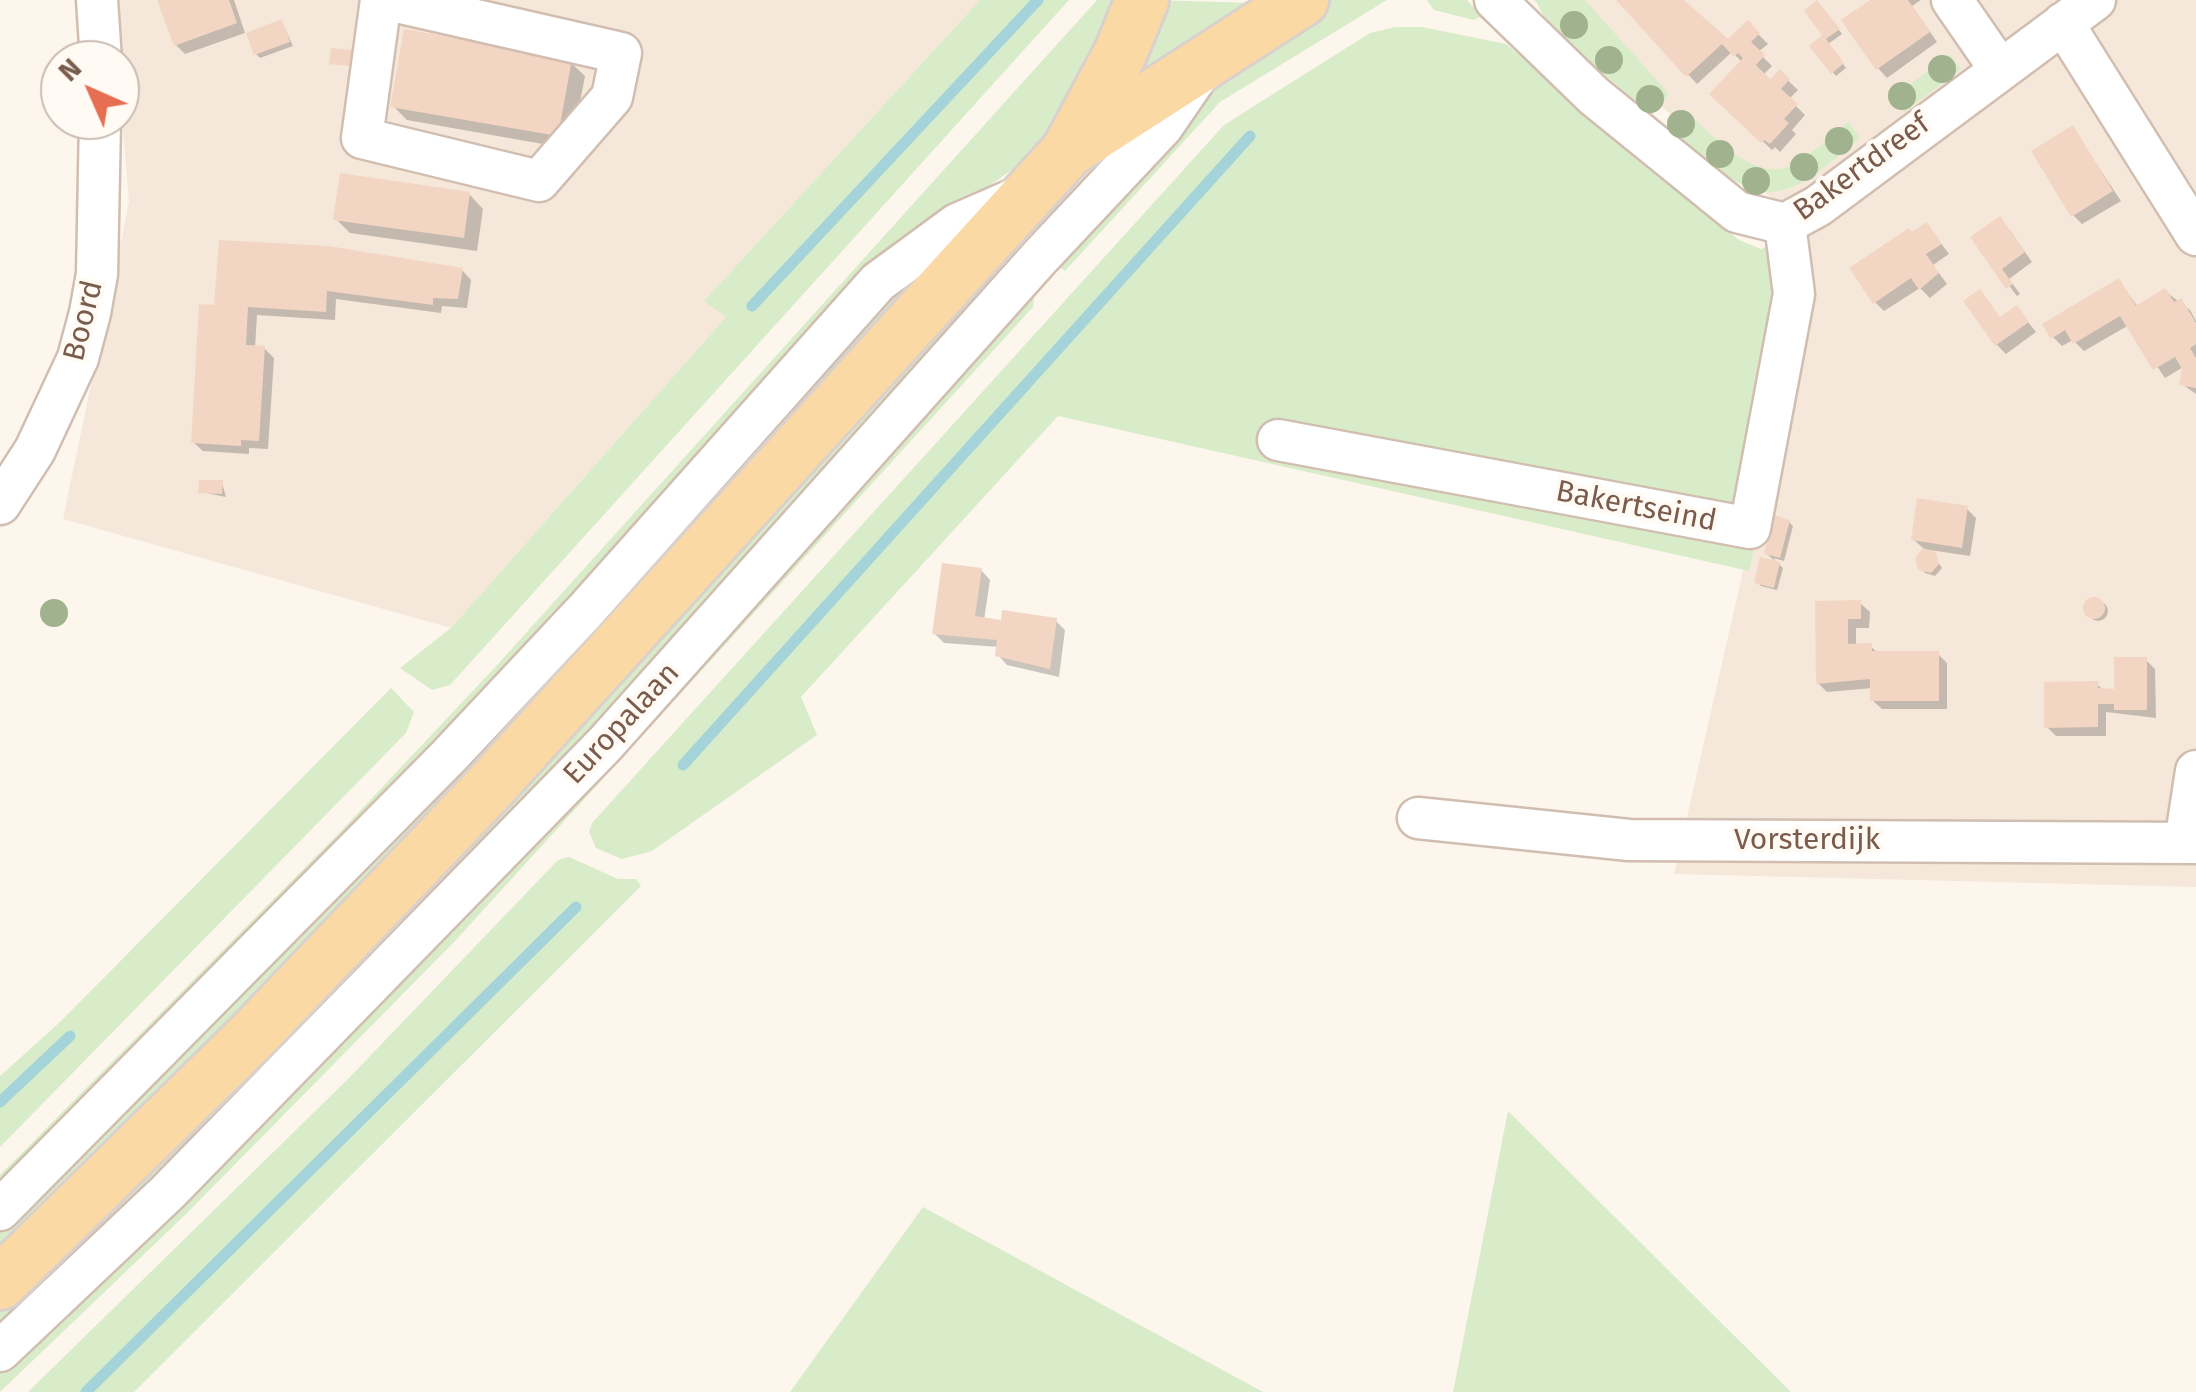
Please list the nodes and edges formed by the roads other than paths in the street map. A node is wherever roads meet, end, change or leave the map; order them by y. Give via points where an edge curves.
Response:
1 (97, 0) edge
2 (384, 0) edge
3 (1142, 0) edge
4 (1302, 0) edge
5 (1494, 0) edge
6 (1952, 0) edge
7 (2078, 12) edge
8 (99, 40) edge
9 (1207, 62) junction
10 (1999, 68) junction
11 (100, 140) edge
12 (1068, 151) junction
13 (1033, 190) junction
14 (1786, 224) junction
15 (2196, 235) edge
16 (1278, 440) dead end
17 (0, 504) edge
18 (2196, 771) edge
19 (1418, 818) dead end
20 (2190, 844) edge
21 (0, 1210) edge
22 (0, 1283) edge
23 (0, 1351) edge

1 - 8 street
2 - 2 street via 362,138 538,181 612,97 621,52
3 - 12 main road, Europalaan
4 - 9 main road, Europalaan
5 - 14 street, Bakertdreef via 1594,96 1737,212
6 - 10 street
7 - 10 street, Bakertdreef
7 - 15 street
9 - 12 main road, Europalaan
9 - 23 street, Europalaan via 1163,126 606,744 168,1192
10 - 14 street, Bakertdreef
11 - 17 street, Boord via 97,274 78,358 35,450
12 - 13 main road, Europalaan
13 - 21 street, Europalaan via 957,224 878,282 463,742
13 - 22 main road, Europalaan via 461,818 252,1036
14 - 16 street, Bakertseind via 1794,294 1750,528
18 - 20 street
19 - 20 street, Vorsterdijk via 1629,840

